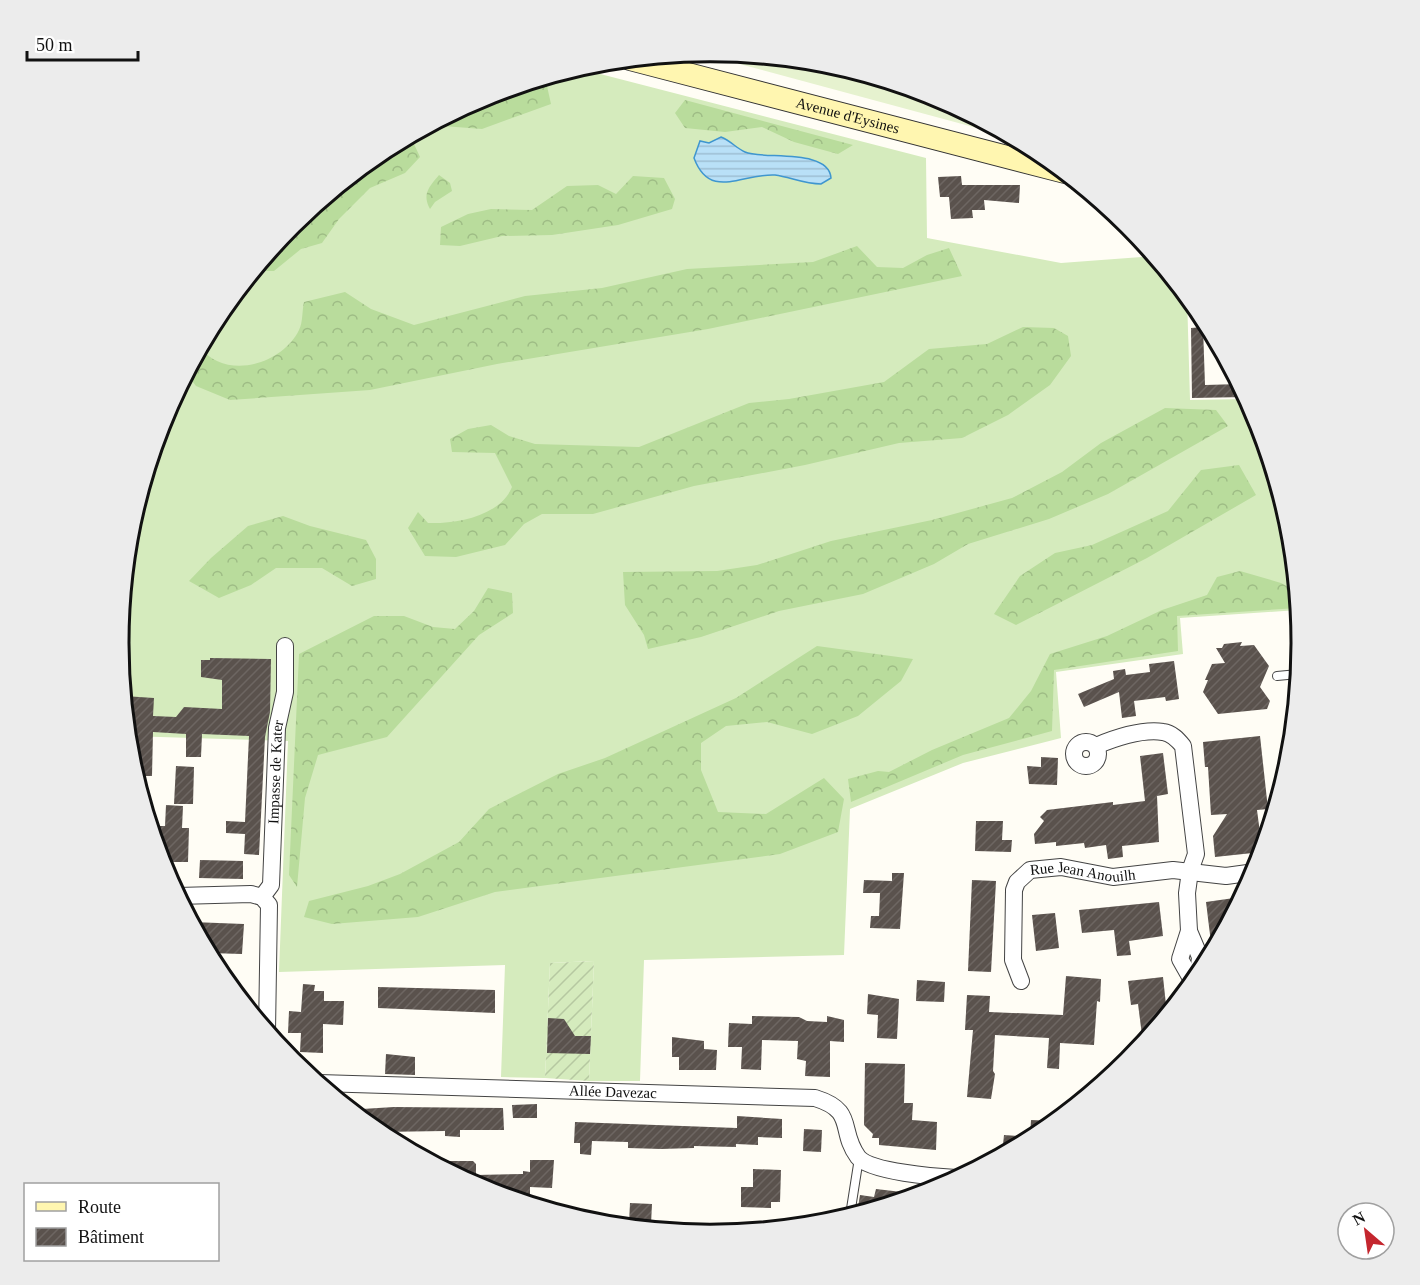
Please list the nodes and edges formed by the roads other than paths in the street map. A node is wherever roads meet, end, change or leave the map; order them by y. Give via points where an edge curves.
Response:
1 (652, 65) edge
2 (1043, 166) edge
3 (285, 646) dead end
4 (1290, 675) edge
5 (1276, 676) dead end
6 (1096, 746) dead end
7 (1190, 871) junction
8 (1243, 874) edge
9 (188, 896) edge
10 (257, 896) junction
11 (1189, 931) junction
12 (1199, 955) edge
13 (1188, 973) edge
14 (1021, 981) dead end
15 (267, 1019) edge
16 (332, 1083) edge
17 (863, 1161) junction
18 (936, 1177) edge
19 (852, 1206) edge

1 - 2 street, Avenue d'Eysines
3 - 10 street, Impasse de Kater via 285,692 277,728 271,885
4 - 5 lane
6 - 7 street via 1120,737 1164,732 1183,746 1196,854
7 - 8 street, Rue Jean Anouilh via 1226,876
7 - 11 street
7 - 14 street, Rue Jean Anouilh via 1113,877 1061,867 1030,870 1022,875 1014,890 1012,936 1012,960
9 - 10 street
10 - 15 street via 269,905 271,915
11 - 12 street
11 - 13 street via 1180,959
16 - 17 street, Allée Davezac via 815,1098 839,1110
17 - 18 street
17 - 19 lane

